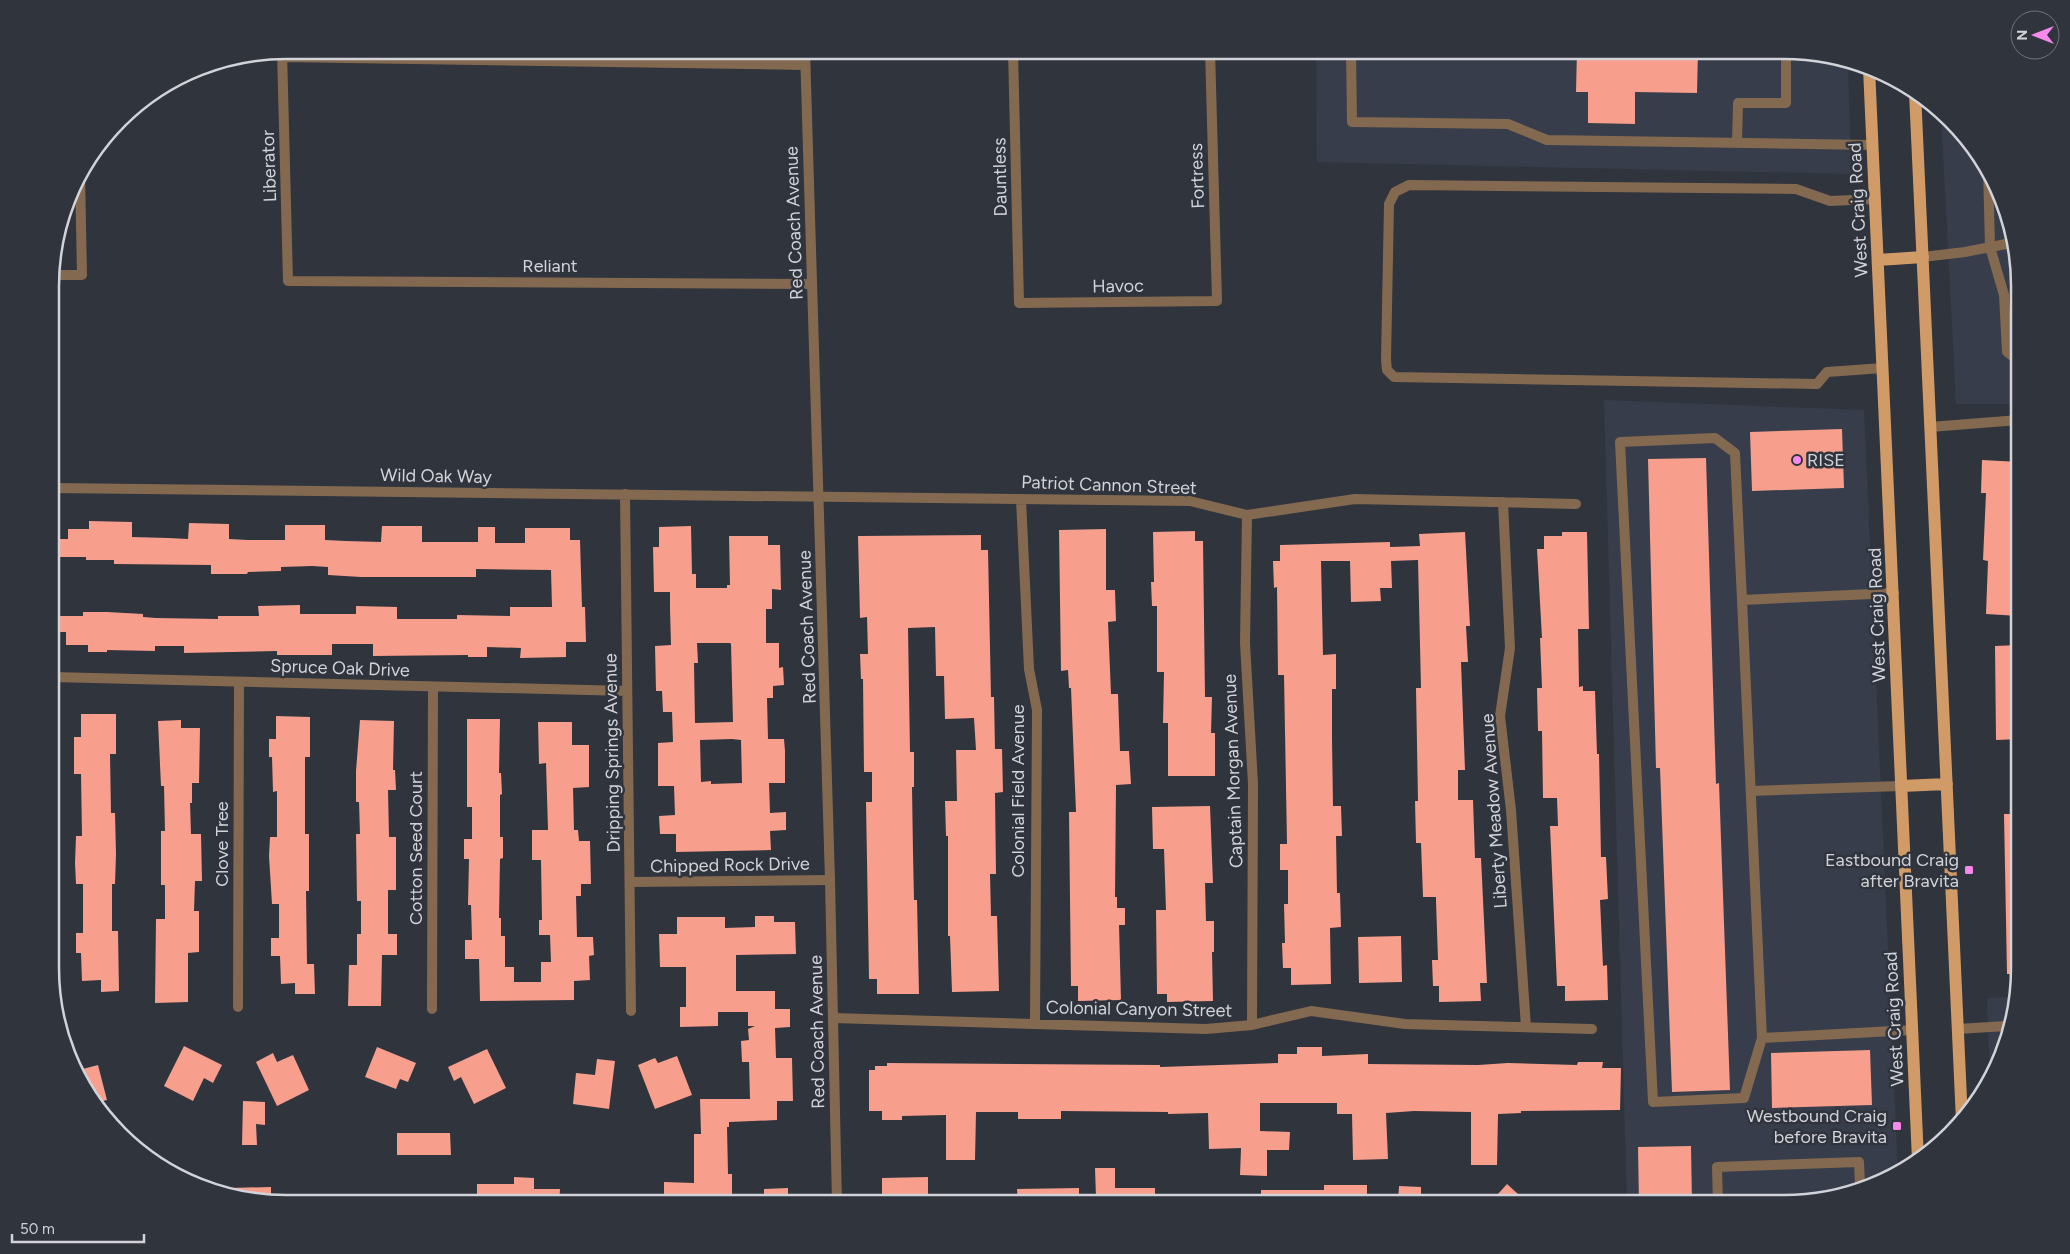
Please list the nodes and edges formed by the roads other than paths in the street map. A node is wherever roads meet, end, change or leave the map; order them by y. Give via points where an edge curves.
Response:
1 (282, 59) edge
2 (520, 59) edge
3 (805, 59) edge
4 (1013, 59) edge
5 (1210, 59) edge
6 (1351, 59) edge
7 (1786, 59) edge
8 (805, 65) junction
9 (1869, 75) edge
10 (1915, 101) edge
11 (1737, 143) junction
12 (1872, 145) junction
13 (1988, 187) edge
14 (80, 190) edge
15 (1875, 199) junction
16 (2007, 244) edge
17 (1990, 246) junction
18 (1923, 257) junction
19 (1878, 260) junction
20 (59, 275) edge
21 (288, 281) joint
22 (812, 284) junction
23 (1217, 301) joint
24 (1019, 303) joint
25 (2011, 355) edge
26 (1883, 368) junction
27 (2011, 421) edge
28 (1930, 427) junction
29 (59, 488) edge
30 (625, 494) junction
31 (819, 496) junction
32 (1021, 499) junction
33 (1503, 502) junction
34 (1576, 504) dead end
35 (1246, 515) junction
36 (1894, 593) junction
37 (1742, 600) junction
38 (59, 677) edge
39 (239, 682) junction
40 (434, 687) junction
41 (627, 691) junction
42 (1946, 784) junction
43 (1901, 786) junction
44 (1751, 791) junction
45 (830, 880) junction
46 (630, 882) junction
47 (238, 1007) dead end
48 (432, 1009) dead end
49 (631, 1010) dead end
50 (833, 1018) junction
51 (1035, 1024) junction
52 (1252, 1026) junction
53 (2004, 1026) edge
54 (1526, 1027) junction
55 (1592, 1029) dead end
56 (1958, 1029) junction
57 (1912, 1030) junction
58 (1762, 1038) junction
59 (1962, 1109) edge
60 (1918, 1151) edge
61 (1860, 1182) edge
62 (837, 1195) edge
63 (1718, 1195) edge

1 - 21 street, Liberator
2 - 8 street
3 - 8 street, Red Coach Avenue
4 - 24 street, Dauntless
5 - 23 street, Fortress
6 - 11 street via 1352,122 1508,124 1547,140
7 - 11 street via 1786,103 1738,103
8 - 22 street, Red Coach Avenue
9 - 12 main road, West Craig Road
10 - 18 main road
11 - 12 street
12 - 15 main road, West Craig Road
13 - 17 street
14 - 20 street via 82,274
15 - 19 main road, West Craig Road
15 - 26 street via 1830,201 1796,189 1409,185 1395,192 1390,204 1386,360 1387,370 1394,377 1808,384 1817,384 1827,372
16 - 17 street
17 - 18 street
17 - 25 street via 2004,295 2007,352
18 - 19 main road
18 - 28 main road
19 - 26 main road, West Craig Road
21 - 22 street, Reliant
22 - 31 street, Red Coach Avenue
23 - 24 street, Havoc
26 - 36 main road, West Craig Road
27 - 28 street
28 - 42 main road
29 - 30 street, Wild Oak Way
30 - 31 street, Wild Oak Way
30 - 41 street, Dripping Springs Avenue
31 - 32 street, Patriot Cannon Street
31 - 45 street, Red Coach Avenue
32 - 35 street, Patriot Cannon Street via 1190,501
32 - 51 street, Colonial Field Avenue via 1029,669 1037,710
33 - 34 street, Patriot Cannon Street
33 - 35 street, Patriot Cannon Street via 1355,499
33 - 54 street, Liberty Meadow Avenue via 1510,648 1500,716 1511,810
35 - 52 street, Captain Morgan Avenue via 1245,643 1253,784
36 - 37 street
36 - 43 main road, West Craig Road
37 - 44 street
37 - 58 street via 1735,454 1715,438 1620,442 1653,1102 1744,1098
38 - 39 street, Spruce Oak Drive
39 - 40 street, Spruce Oak Drive
39 - 47 street, Clove Tree
40 - 41 street, Spruce Oak Drive
40 - 48 street, Cotton Seed Court
41 - 46 street, Dripping Springs Avenue
42 - 43 main road
42 - 56 main road
43 - 44 street
43 - 57 main road, West Craig Road
44 - 58 street
45 - 46 street, Chipped Rock Drive
45 - 50 street, Red Coach Avenue
46 - 49 street, Dripping Springs Avenue
50 - 51 street, Colonial Canyon Street
50 - 62 street, Red Coach Avenue
51 - 52 street, Colonial Canyon Street via 1206,1029
52 - 54 street, Colonial Canyon Street via 1311,1011 1405,1024
53 - 56 street
54 - 55 street, Colonial Canyon Street
56 - 59 main road
57 - 58 street
57 - 60 main road, West Craig Road
61 - 63 street via 1859,1162 1717,1167

